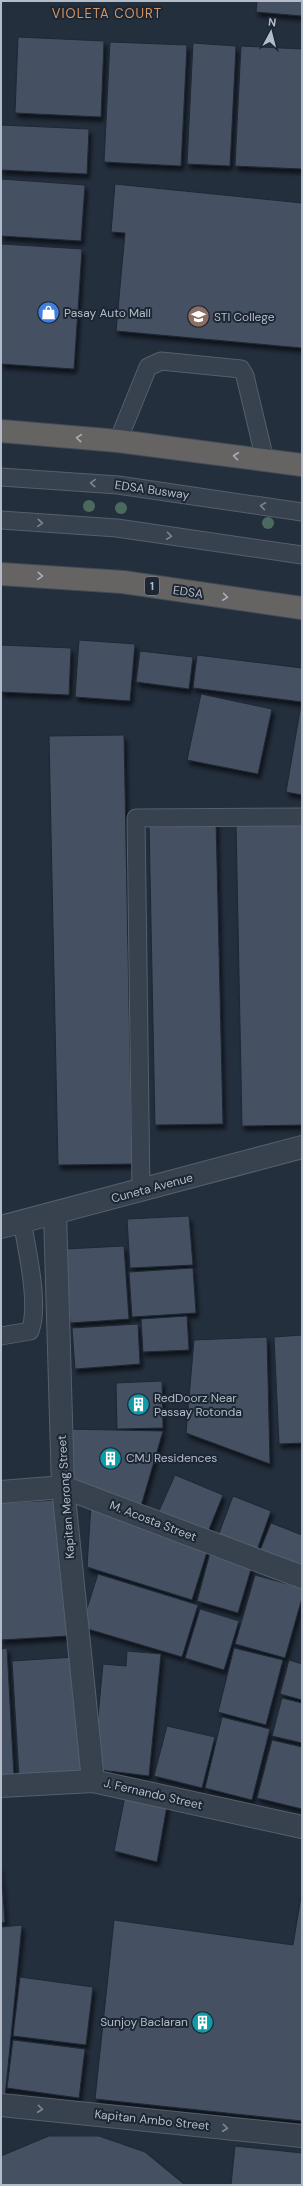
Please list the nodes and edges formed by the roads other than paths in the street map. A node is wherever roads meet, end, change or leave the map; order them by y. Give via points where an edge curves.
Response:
1 (1, 431) edge
2 (118, 441) junction
3 (265, 460) junction
4 (302, 465) edge
5 (1, 477) edge
6 (302, 512) edge
7 (1, 520) edge
8 (302, 555) edge
9 (1, 574) edge
10 (302, 608) edge
11 (302, 817) edge
12 (302, 1147) edge
13 (141, 1191) junction
14 (55, 1213) junction
15 (22, 1222) junction
16 (1, 1227) edge
17 (1, 1336) edge
18 (63, 1487) junction
19 (1, 1492) edge
20 (302, 1578) edge
21 (92, 1780) junction
22 (1, 1786) edge
23 (302, 1828) edge
24 (1, 2104) edge
25 (302, 2136) edge

2 -> 1 highway
3 -> 2 highway
2 - 3 lane via 148,367 161,361 241,369 245,376
3 - 4 highway
6 -> 5 lane, EDSA Busway via 118,485
7 -> 8 lane via 117,528
9 -> 10 highway, EDSA / 1 via 123,582
11 - 13 lane via 136,818
12 - 13 street, Cuneta Avenue
13 - 14 street, Cuneta Avenue
14 - 15 street, Cuneta Avenue
14 - 18 street, Kapitan Merong Street
15 - 16 street, Cuneta Avenue
15 - 17 lane via 30,1268 34,1321 30,1331
18 - 19 street, M. Acosta Street
18 - 20 street, M. Acosta Street
18 - 21 street, Kapitan Merong Street
21 - 22 street, J. Fernando Street
21 - 23 street, J. Fernando Street
24 -> 25 street, Kapitan Ambo Street

